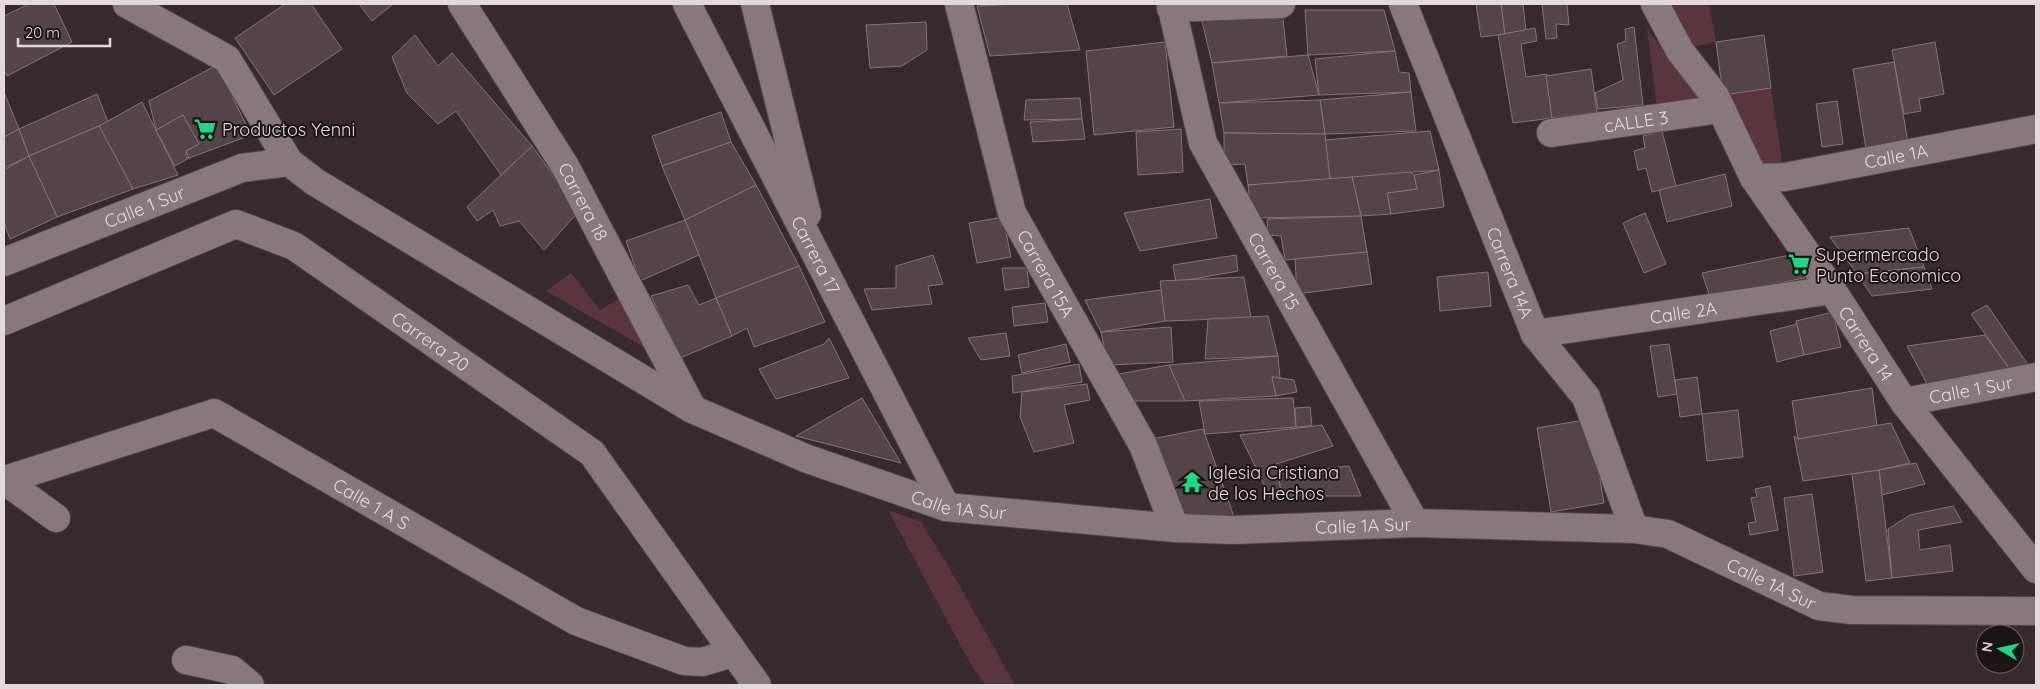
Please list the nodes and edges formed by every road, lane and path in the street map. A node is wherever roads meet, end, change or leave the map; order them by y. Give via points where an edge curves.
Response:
1 (462, 4) edge
2 (687, 4) edge
3 (755, 4) edge
4 (959, 4) edge
5 (1281, 4) edge
6 (1403, 4) edge
7 (1655, 4) edge
8 (133, 5) edge
9 (1171, 6) edge
10 (1721, 109) junction
11 (2036, 129) edge
12 (1551, 133) dead end
13 (288, 162) junction
14 (1754, 178) junction
15 (817, 257) junction
16 (5, 258) edge
17 (1832, 290) junction
18 (4, 321) edge
19 (1535, 334) junction
20 (2036, 377) edge
21 (1904, 402) junction
22 (692, 409) junction
23 (4, 480) edge
24 (946, 507) junction
25 (56, 518) dead end
26 (1415, 522) junction
27 (1175, 528) junction
28 (1634, 529) junction
29 (2036, 569) edge
30 (2036, 611) edge
31 (733, 653) junction
32 (186, 660) dead end
33 (250, 685) edge
34 (757, 685) edge

1 - 22 street, Carrera 18 via 565,166
2 - 15 street, Carrera 17
3 - 15 street
4 - 27 street, Carrera 15A via 1012,213 1143,445
5 - 9 street
6 - 19 street, Carrera 14A
7 - 10 street, Carrera 14 via 1680,51 1715,96
8 - 13 street via 227,59
9 - 26 street, Carrera 15 via 1203,144
10 - 12 street, cALLE 3
10 - 14 street, Carrera 14
11 - 14 street, Calle 1A via 1785,177
13 - 16 street, Calle 1 Sur via 242,168
13 - 22 street via 315,182
14 - 17 street, Carrera 14
15 - 24 street, Carrera 17
17 - 19 street, Calle 2A
17 - 21 street, Carrera 14
18 - 31 street, Carrera 20 via 236,224 294,246 592,452
19 - 28 street, Carrera 14A via 1586,397
20 - 21 street, Calle 1 Sur
21 - 29 street, Carrera 14
22 - 24 street, Calle 1A Sur via 805,458
23 - 25 street
23 - 31 street, Calle 1 A S via 214,414 576,621 684,660 702,662
24 - 27 street, Calle 1A Sur
26 - 27 street, Calle 1A Sur via 1234,530
26 - 28 street, Calle 1A Sur
28 - 30 street, Calle 1A Sur via 1668,534 1819,606 1852,610
31 - 34 street, Carrera 20
32 - 33 street via 232,670

